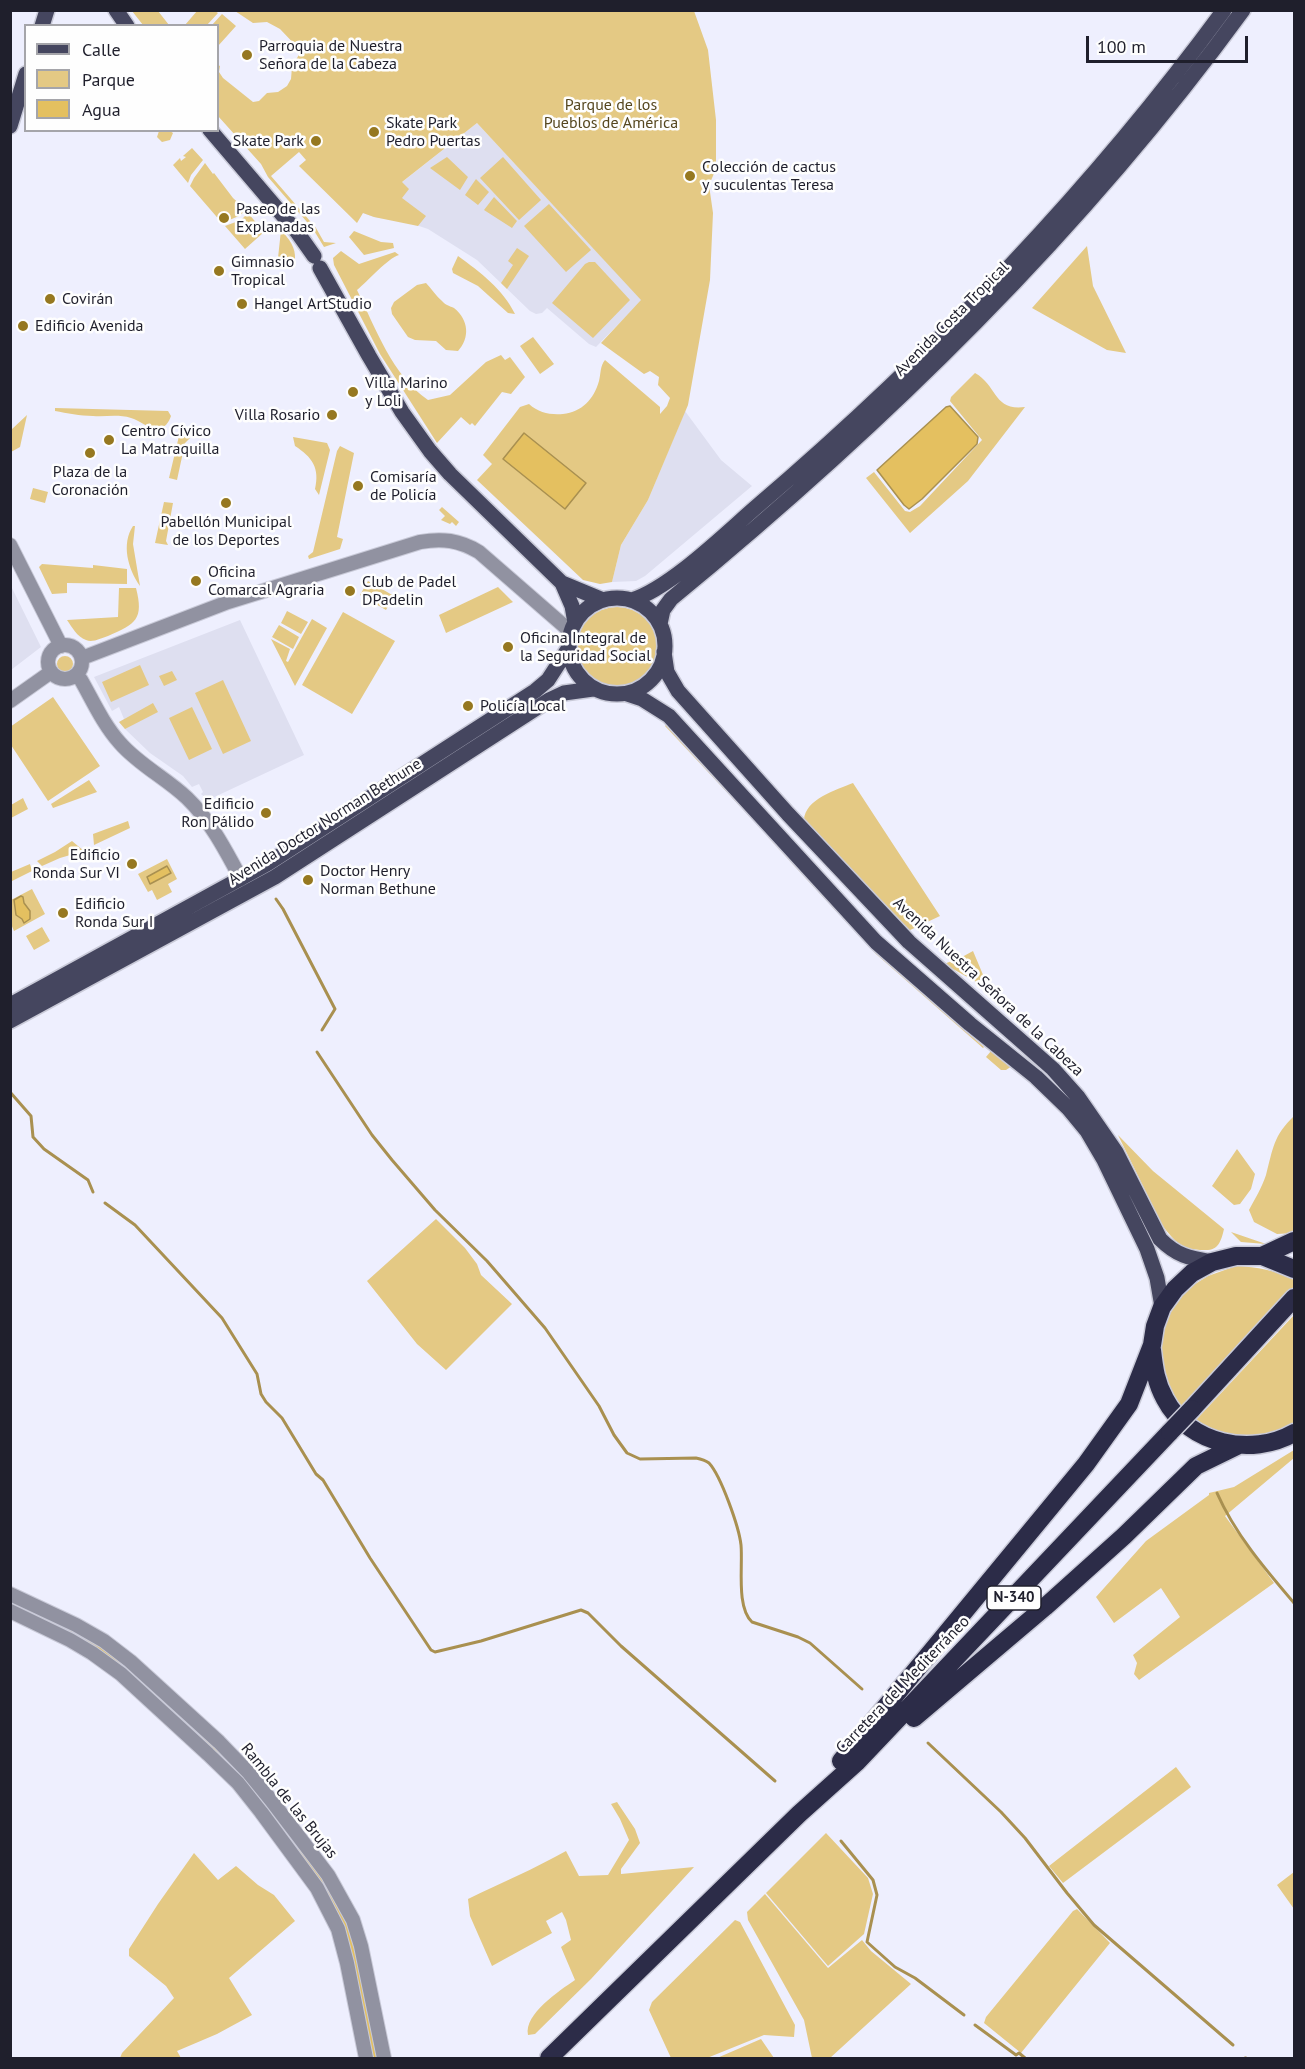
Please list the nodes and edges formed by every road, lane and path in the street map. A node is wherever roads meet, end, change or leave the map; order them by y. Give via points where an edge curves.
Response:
1 (116, 10) edge
2 (1224, 10) edge
3 (1243, 10) edge
4 (126, 24) edge
5 (24, 80) edge
6 (10, 126) edge
7 (212, 132) edge
8 (11, 548) edge
9 (562, 583) junction
10 (603, 600) junction
11 (632, 600) junction
12 (660, 624) junction
13 (573, 628) junction
14 (61, 646) junction
15 (568, 648) junction
16 (664, 652) junction
17 (82, 658) junction
18 (51, 672) junction
19 (76, 675) junction
20 (593, 689) junction
21 (627, 694) junction
22 (10, 701) edge
23 (241, 879) junction
24 (10, 1005) edge
25 (10, 1021) edge
26 (1294, 1241) edge
27 (1262, 1256) junction
28 (1212, 1262) junction
29 (1294, 1269) edge
30 (1294, 1298) edge
31 (1162, 1307) junction
32 (1152, 1345) junction
33 (1294, 1433) edge
34 (1237, 1446) junction
35 (10, 1594) edge
36 (10, 1611) edge
37 (857, 1762) junction
38 (799, 1814) junction
39 (366, 2058) edge
40 (384, 2058) edge
41 (549, 2058) edge

1 - 4 main road
2 - 11 main road, Avenida Costa Tropical via 1077,192 910,368 725,534 654,591
3 - 12 main road, Avenida Costa Tropical via 1131,153 1012,284 861,435 671,598
5 - 6 main road
7 - 9 main road via 297,232 402,412 430,451
8 - 14 street
9 - 10 main road
9 - 13 main road via 572,606
10 - 11 main road
10 - 13 main road via 583,611
11 - 12 main road
12 - 16 main road
13 - 15 main road
13 - 17 street via 479,552 468,545 439,539 228,602
14 - 17 street via 72,646
14 - 18 street via 49,657
15 - 20 main road via 581,679
15 - 23 main road, Avenida Doctor Norman Bethune via 548,680 536,691
16 - 21 main road via 652,679
16 - 28 main road, Avenida Nuestra Señora de la Cabeza via 667,672 678,692 788,814 909,942 1016,1035 1078,1097 1116,1152 1160,1239 1184,1257
17 - 19 street
18 - 19 street via 66,680
18 - 22 street
19 - 23 street via 120,743 196,807
20 - 21 main road
20 - 25 main road, Avenida Doctor Norman Bethune via 564,693 549,700 274,877
21 - 31 main road, Avenida Nuestra Señora de la Cabeza via 669,716 876,942 1068,1108 1104,1160 1142,1239 1157,1278
23 - 24 main road, Avenida Doctor Norman Bethune
26 - 27 highway
27 - 28 highway via 1236,1256
27 - 29 highway
28 - 31 highway via 1192,1273
30 - 37 highway, Carretera del Mediterráneo / N-340, bridge
31 - 32 highway
32 - 34 highway via 1154,1374 1166,1401 1184,1423 1209,1438
32 - 38 highway via 1129,1404 1086,1464 818,1786
33 - 34 highway via 1270,1443
34 - 37 highway via 1196,1466 1045,1607 879,1749
35 - 40 street, Rambla de las Brujas via 76,1625 130,1661 219,1742 271,1800 328,1875 353,1920
36 - 39 street, Rambla de las Brujas via 70,1640 121,1674 238,1783 317,1888 338,1929
37 - 38 highway, Carretera del Mediterráneo / N-340
38 - 41 highway, Carretera del Mediterráneo / N-340

